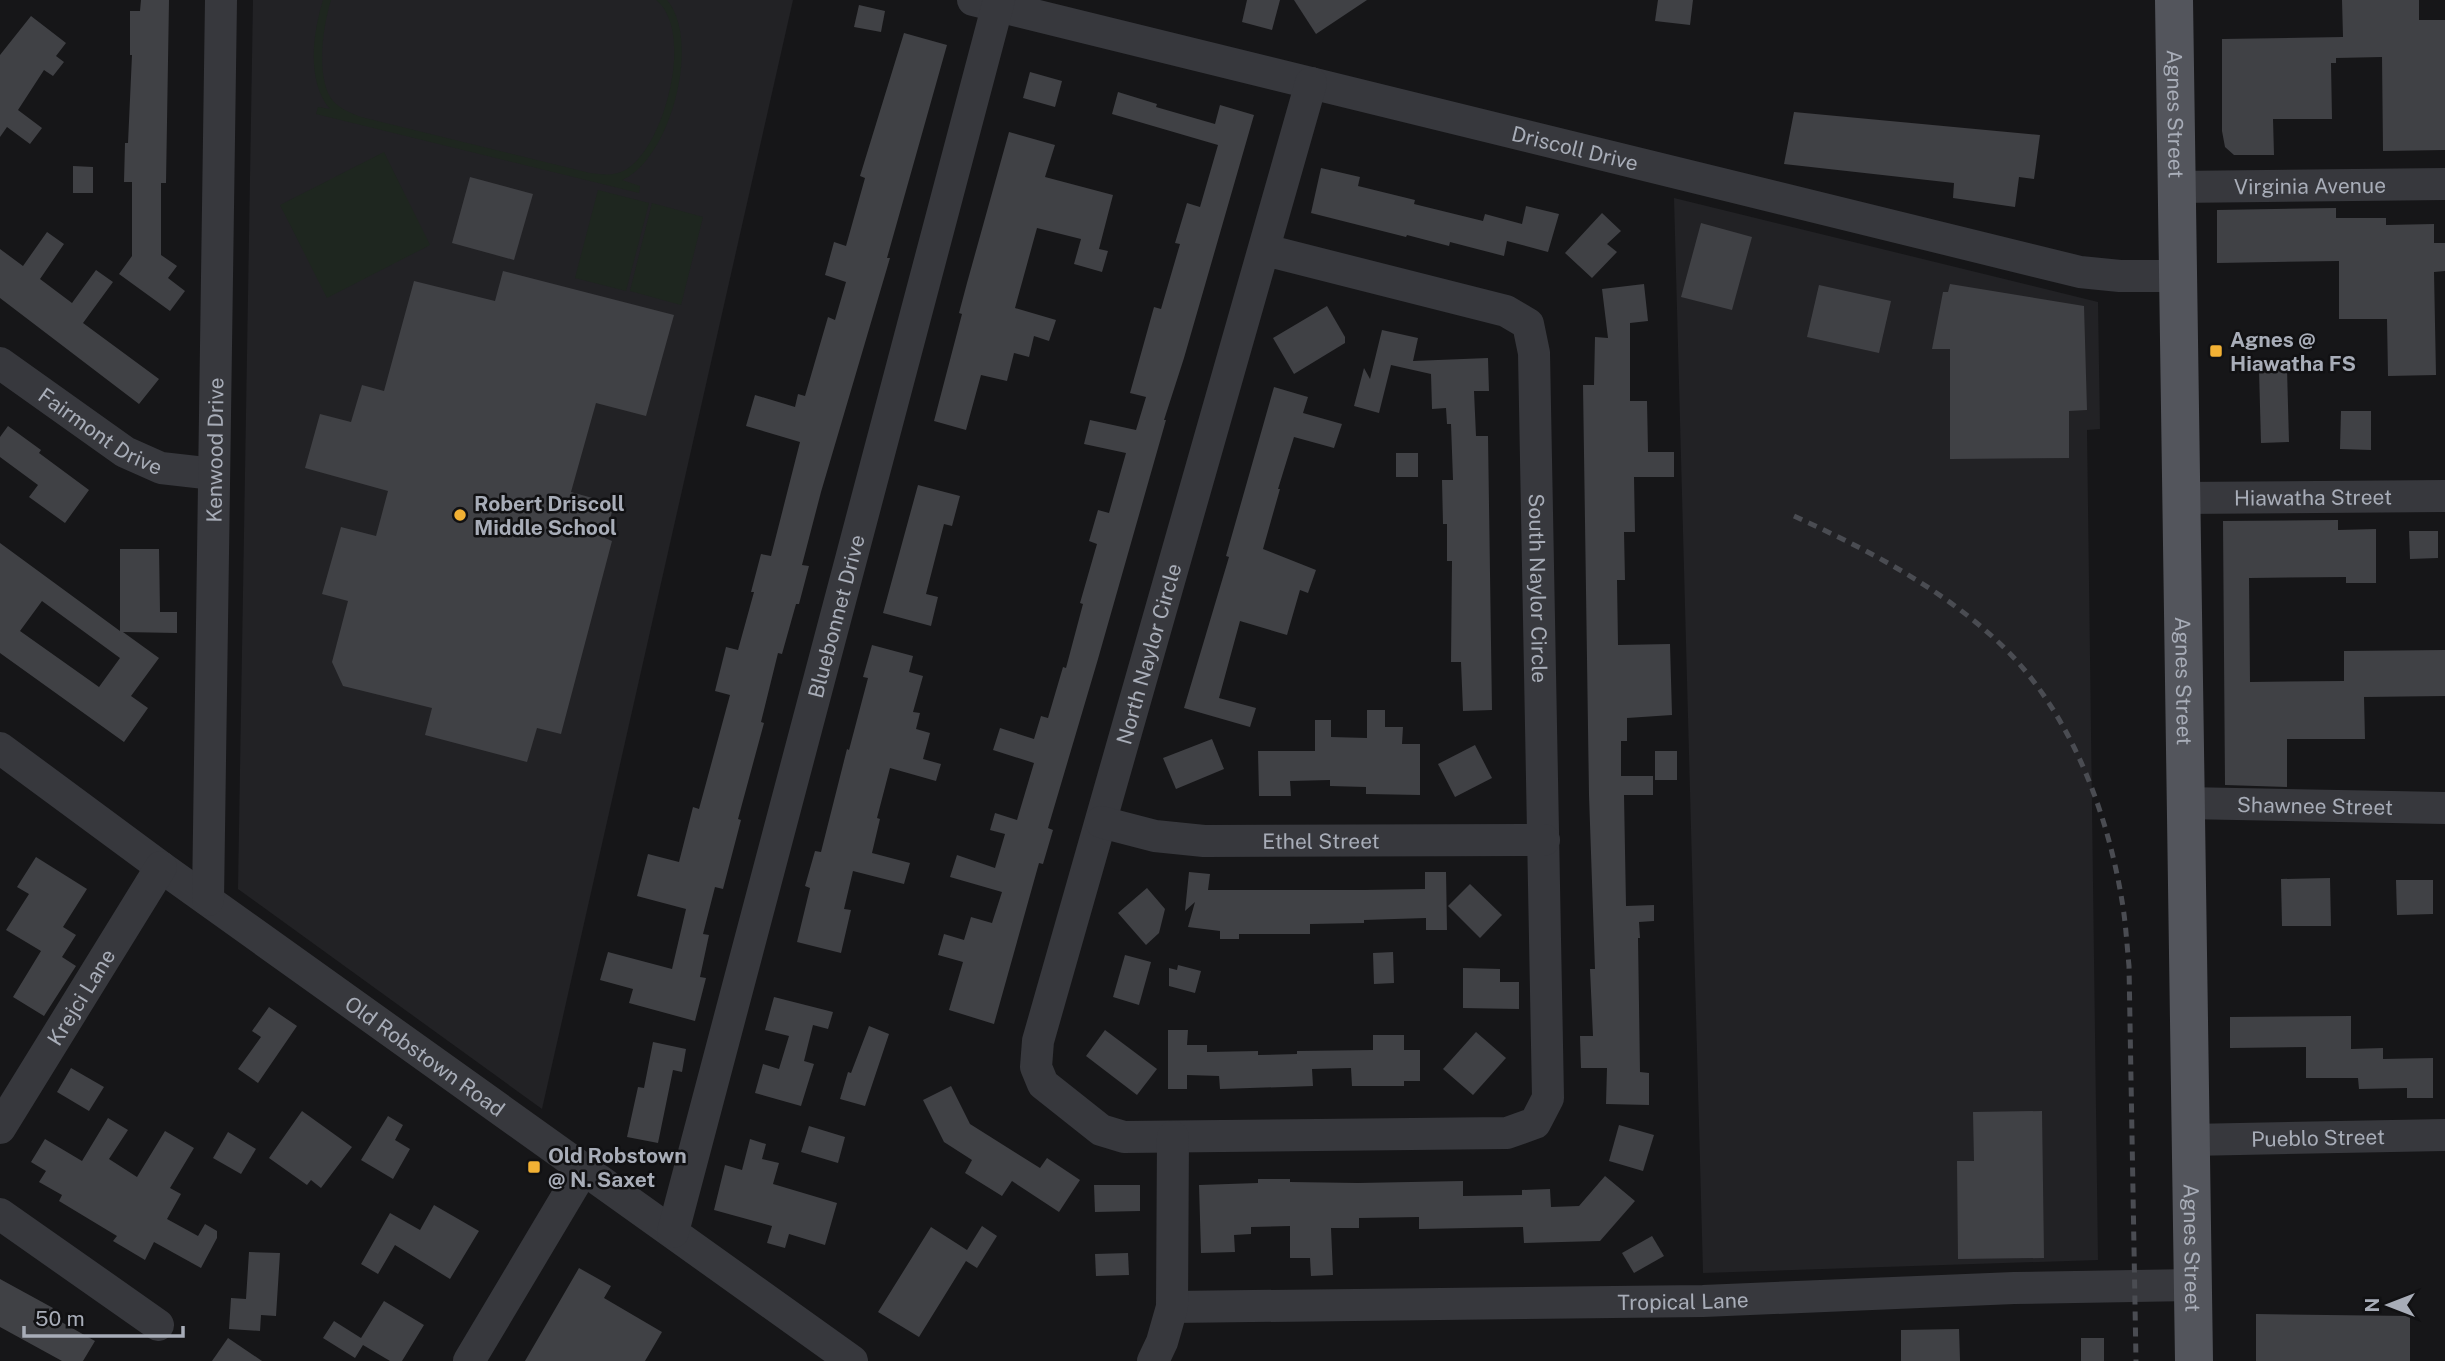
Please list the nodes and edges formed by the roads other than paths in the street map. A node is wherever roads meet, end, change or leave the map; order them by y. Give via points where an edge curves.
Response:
1 (221, 0) edge
2 (2174, 0) edge
3 (990, 2) edge
4 (1311, 83) junction
5 (2445, 184) edge
6 (2175, 187) junction
7 (1265, 250) junction
8 (2178, 276) junction
9 (0, 363) edge
10 (214, 474) junction
11 (2445, 496) edge
12 (2180, 498) junction
13 (0, 748) edge
14 (2185, 803) junction
15 (2445, 808) edge
16 (1101, 822) junction
17 (1544, 840) junction
18 (161, 867) junction
19 (208, 900) junction
20 (1535, 1123) joint
21 (0, 1128) edge
22 (2445, 1135) edge
23 (1173, 1137) junction
24 (2190, 1140) junction
25 (584, 1168) junction
26 (0, 1214) edge
27 (673, 1232) junction
28 (2192, 1285) junction
29 (1172, 1307) junction
30 (158, 1325) dead end
31 (469, 1361) edge
32 (852, 1361) edge
33 (1153, 1361) edge
34 (2194, 1361) edge

1 - 10 street, Kenwood Drive
2 - 6 main road, Agnes Street
3 - 4 street, Driscoll Drive
3 - 27 street, Bluebonnet Drive
4 - 7 street, North Naylor Circle
4 - 8 street, Driscoll Drive via 2080,272
5 - 6 street, Virginia Avenue
6 - 8 main road, Agnes Street
7 - 16 street, North Naylor Circle
7 - 17 street, South Naylor Circle via 1506,311 1528,324 1534,353
8 - 12 main road, Agnes Street
9 - 10 street, Fairmont Drive via 125,452 161,468
10 - 19 street, Kenwood Drive
11 - 12 street, Hiawatha Street
12 - 14 main road, Agnes Street
13 - 18 street, Old Robstown Road
14 - 15 street, Shawnee Street
14 - 24 main road, Agnes Street
16 - 17 street, Ethel Street via 1155,836 1205,841
16 - 23 street, North Naylor Circle via 1038,1041 1036,1068 1043,1084 1101,1130 1124,1137
17 - 20 street, South Naylor Circle via 1548,1098
18 - 19 street, Old Robstown Road
18 - 21 street, Krejci Lane
19 - 25 street, Old Robstown Road
20 - 23 street, North Naylor Circle via 1507,1132
22 - 24 street, Pueblo Street
23 - 29 street
24 - 28 main road, Agnes Street
25 - 27 street, Old Robstown Road
25 - 31 street
26 - 30 street
27 - 32 street, Old Robstown Road
28 - 29 street, Tropical Lane via 1703,1301
28 - 34 main road, Agnes Street
29 - 33 street

